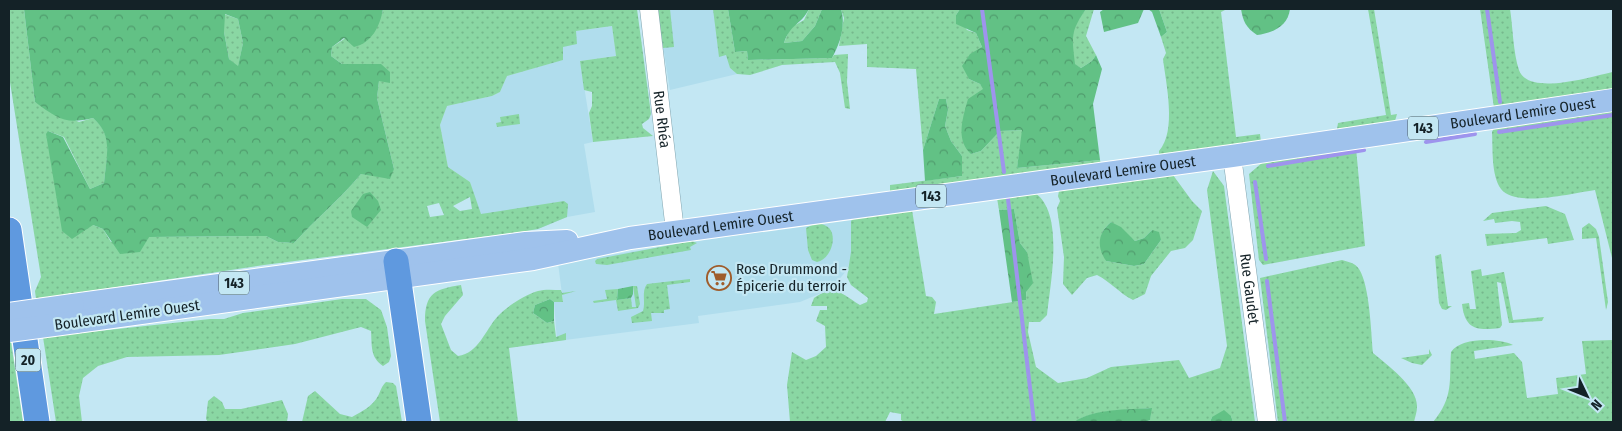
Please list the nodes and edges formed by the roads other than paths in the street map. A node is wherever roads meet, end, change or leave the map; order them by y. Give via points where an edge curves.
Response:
1 (649, 9) edge
2 (1613, 100) edge
3 (1232, 156) junction
4 (9, 230) edge
5 (675, 231) junction
6 (630, 238) junction
7 (397, 270) junction
8 (74, 313) junction
9 (9, 314) edge
10 (9, 331) edge
11 (37, 422) edge
12 (419, 422) edge
13 (1267, 422) edge

1 - 5 street, Rue Rhéa
2 - 3 main road, Boulevard Lemire Ouest / 143
3 - 5 main road, Boulevard Lemire Ouest / 143
3 - 13 street, Rue Gaudet
4 - 11 highway, 20
5 - 6 main road, Boulevard Lemire Ouest / 143
6 - 7 main road, Boulevard Lemire Ouest / 143 via 533,259
6 - 7 main road, Boulevard Lemire Ouest / 143 via 526,243
7 - 8 main road, Boulevard Lemire Ouest / 143
7 - 12 highway
8 - 9 main road, 143, bridge
8 - 10 main road, Boulevard Lemire Ouest, bridge

